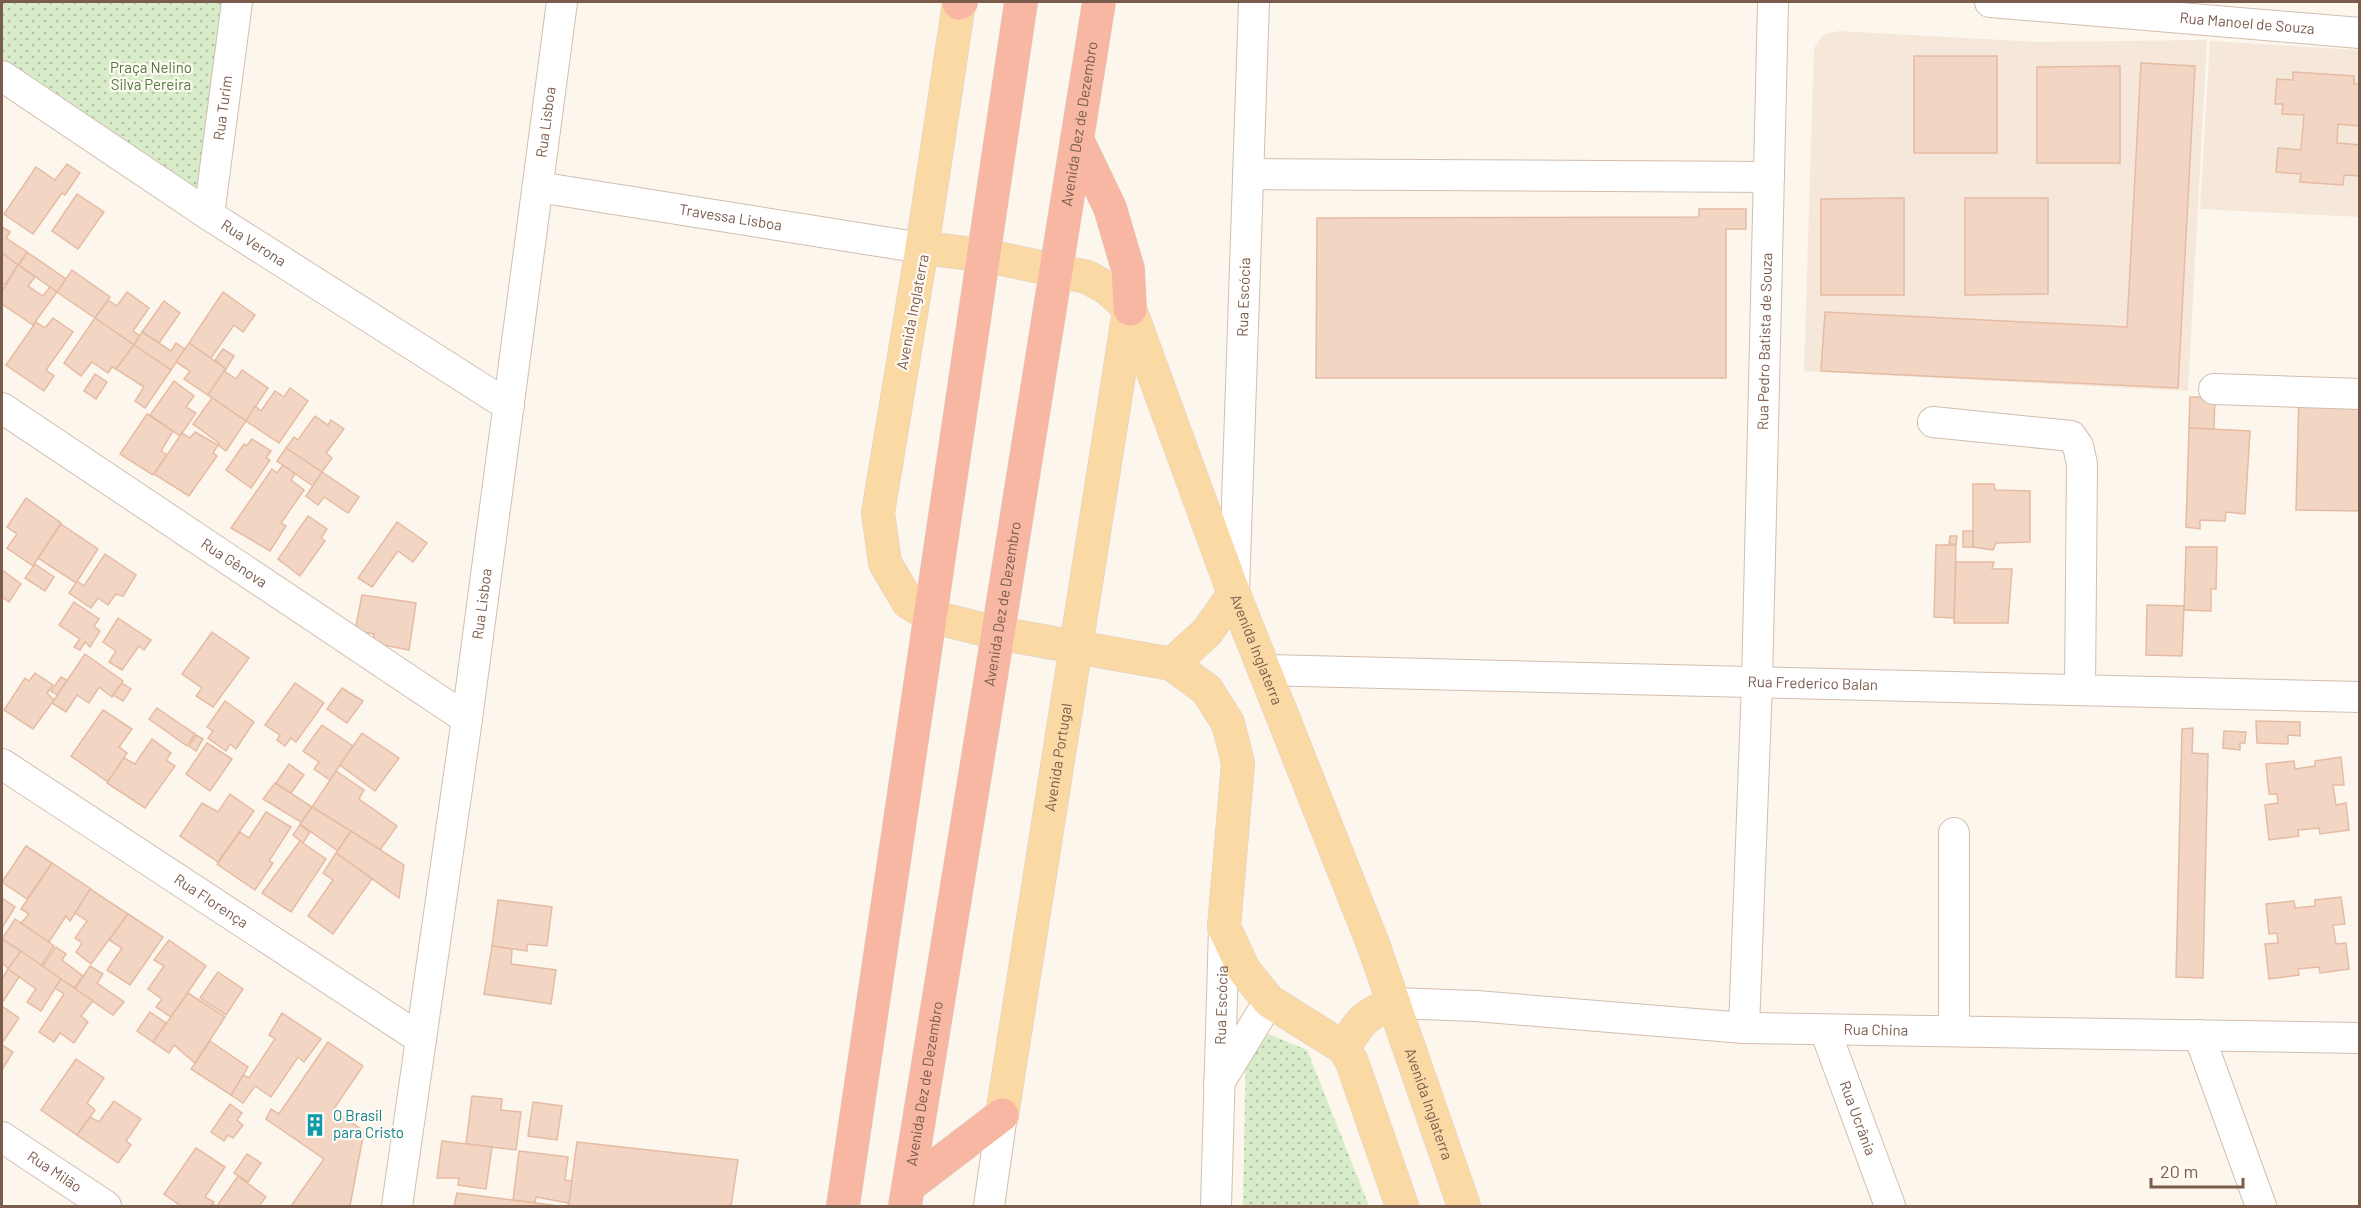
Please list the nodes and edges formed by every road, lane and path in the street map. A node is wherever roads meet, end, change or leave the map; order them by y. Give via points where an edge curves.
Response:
1 (237, 2) edge
2 (562, 2) edge
3 (959, 2) edge
4 (1021, 2) edge
5 (1099, 2) edge
6 (1254, 2) edge
7 (1773, 2) edge
8 (1990, 2) edge
9 (2360, 33) edge
10 (2, 76) edge
11 (1077, 139) junction
12 (1248, 174) junction
13 (1769, 177) junction
14 (538, 187) junction
15 (208, 215) junction
16 (922, 248) junction
17 (983, 255) junction
18 (1058, 272) junction
19 (1130, 309) junction
20 (2214, 389) dead end
21 (2360, 394) edge
22 (509, 406) junction
23 (2, 408) edge
24 (1933, 422) dead end
25 (1234, 594) junction
26 (930, 616) junction
27 (997, 633) junction
28 (1077, 647) junction
29 (1172, 664) junction
30 (1265, 670) junction
31 (1757, 682) junction
32 (2080, 690) junction
33 (2360, 698) edge
34 (467, 719) junction
35 (2, 764) edge
36 (1954, 833) dead end
37 (1224, 927) junction
38 (1269, 1000) junction
39 (1394, 1003) junction
40 (1744, 1028) junction
41 (1826, 1030) junction
42 (1954, 1030) junction
43 (2199, 1035) junction
44 (2360, 1038) edge
45 (421, 1039) junction
46 (1344, 1048) junction
47 (1219, 1083) junction
48 (1002, 1116) junction
49 (2, 1137) edge
50 (907, 1196) edge
51 (106, 1206) edge
52 (398, 1206) edge
53 (843, 1206) edge
54 (989, 1206) edge
55 (1216, 1206) edge
56 (1402, 1206) edge
57 (1464, 1206) edge
58 (1890, 1206) edge
59 (2261, 1206) edge

1 - 15 street, Rua Turim
2 - 14 street, Rua Lisboa
3 - 16 main road
4 - 17 highway
5 - 11 highway, Avenida Dez de Dezembro
6 - 12 street, Rua Escócia
7 - 13 street, Rua Pedro Batista de Souza
8 - 9 street, Rua Manoel de Souza
10 - 15 street, Rua Verona
11 - 18 highway, Avenida Dez de Dezembro
11 - 19 highway via 1110,208 1128,269
12 - 13 street
12 - 25 street, Rua Escócia
13 - 31 street, Rua Pedro Batista de Souza
14 - 16 street, Travessa Lisboa
14 - 22 street, Rua Lisboa
15 - 22 street, Rua Verona
16 - 17 main road, Avenida Inglaterra
16 - 26 main road, Avenida Inglaterra via 878,513 885,563 908,602
17 - 18 main road, Avenida Inglaterra
17 - 26 highway
18 - 19 main road, Avenida Inglaterra via 1087,277 1107,288
18 - 27 highway, Avenida Dez de Dezembro
19 - 25 main road, Avenida Inglaterra
19 - 28 main road, Avenida Portugal
20 - 21 street
22 - 34 street, Rua Lisboa
23 - 34 street, Rua Gênova
24 - 32 street via 2071,436 2078,446 2082,464
25 - 29 main road via 1207,632
25 - 30 main road, Avenida Inglaterra
26 - 27 main road, Avenida Inglaterra
26 - 53 highway
27 - 28 main road, Avenida Inglaterra
27 - 50 highway, Avenida Dez de Dezembro
28 - 29 main road, Avenida Inglaterra
28 - 48 main road, Avenida Portugal
29 - 37 main road, Avenida Inglaterra via 1207,690 1228,723 1238,763
30 - 31 street, Rua Frederico Balan
30 - 39 main road, Avenida Inglaterra
31 - 32 street, Rua Frederico Balan
31 - 40 street, Rua Pedro Batista de Souza
32 - 33 street, Rua Frederico Balan
34 - 45 street, Rua Lisboa
35 - 45 street, Rua Florença
36 - 42 street
37 - 38 main road, Avenida Inglaterra via 1244,970
37 - 47 street, Rua Escócia
38 - 46 main road, Avenida Inglaterra
38 - 47 street, Rua Escócia
39 - 40 street, Rua China
39 - 46 main road via 1359,1022
39 - 57 main road, Avenida Inglaterra
40 - 41 street, Rua China
41 - 42 street, Rua China
41 - 58 street, Rua Ucrânia
42 - 43 street, Rua China
43 - 44 street, Rua China
43 - 59 street
45 - 52 street, Rua Lisboa
46 - 56 main road
47 - 55 street, Rua Escócia
48 - 50 highway
48 - 54 street, Avenida Portugal
49 - 51 street, Rua Milão

